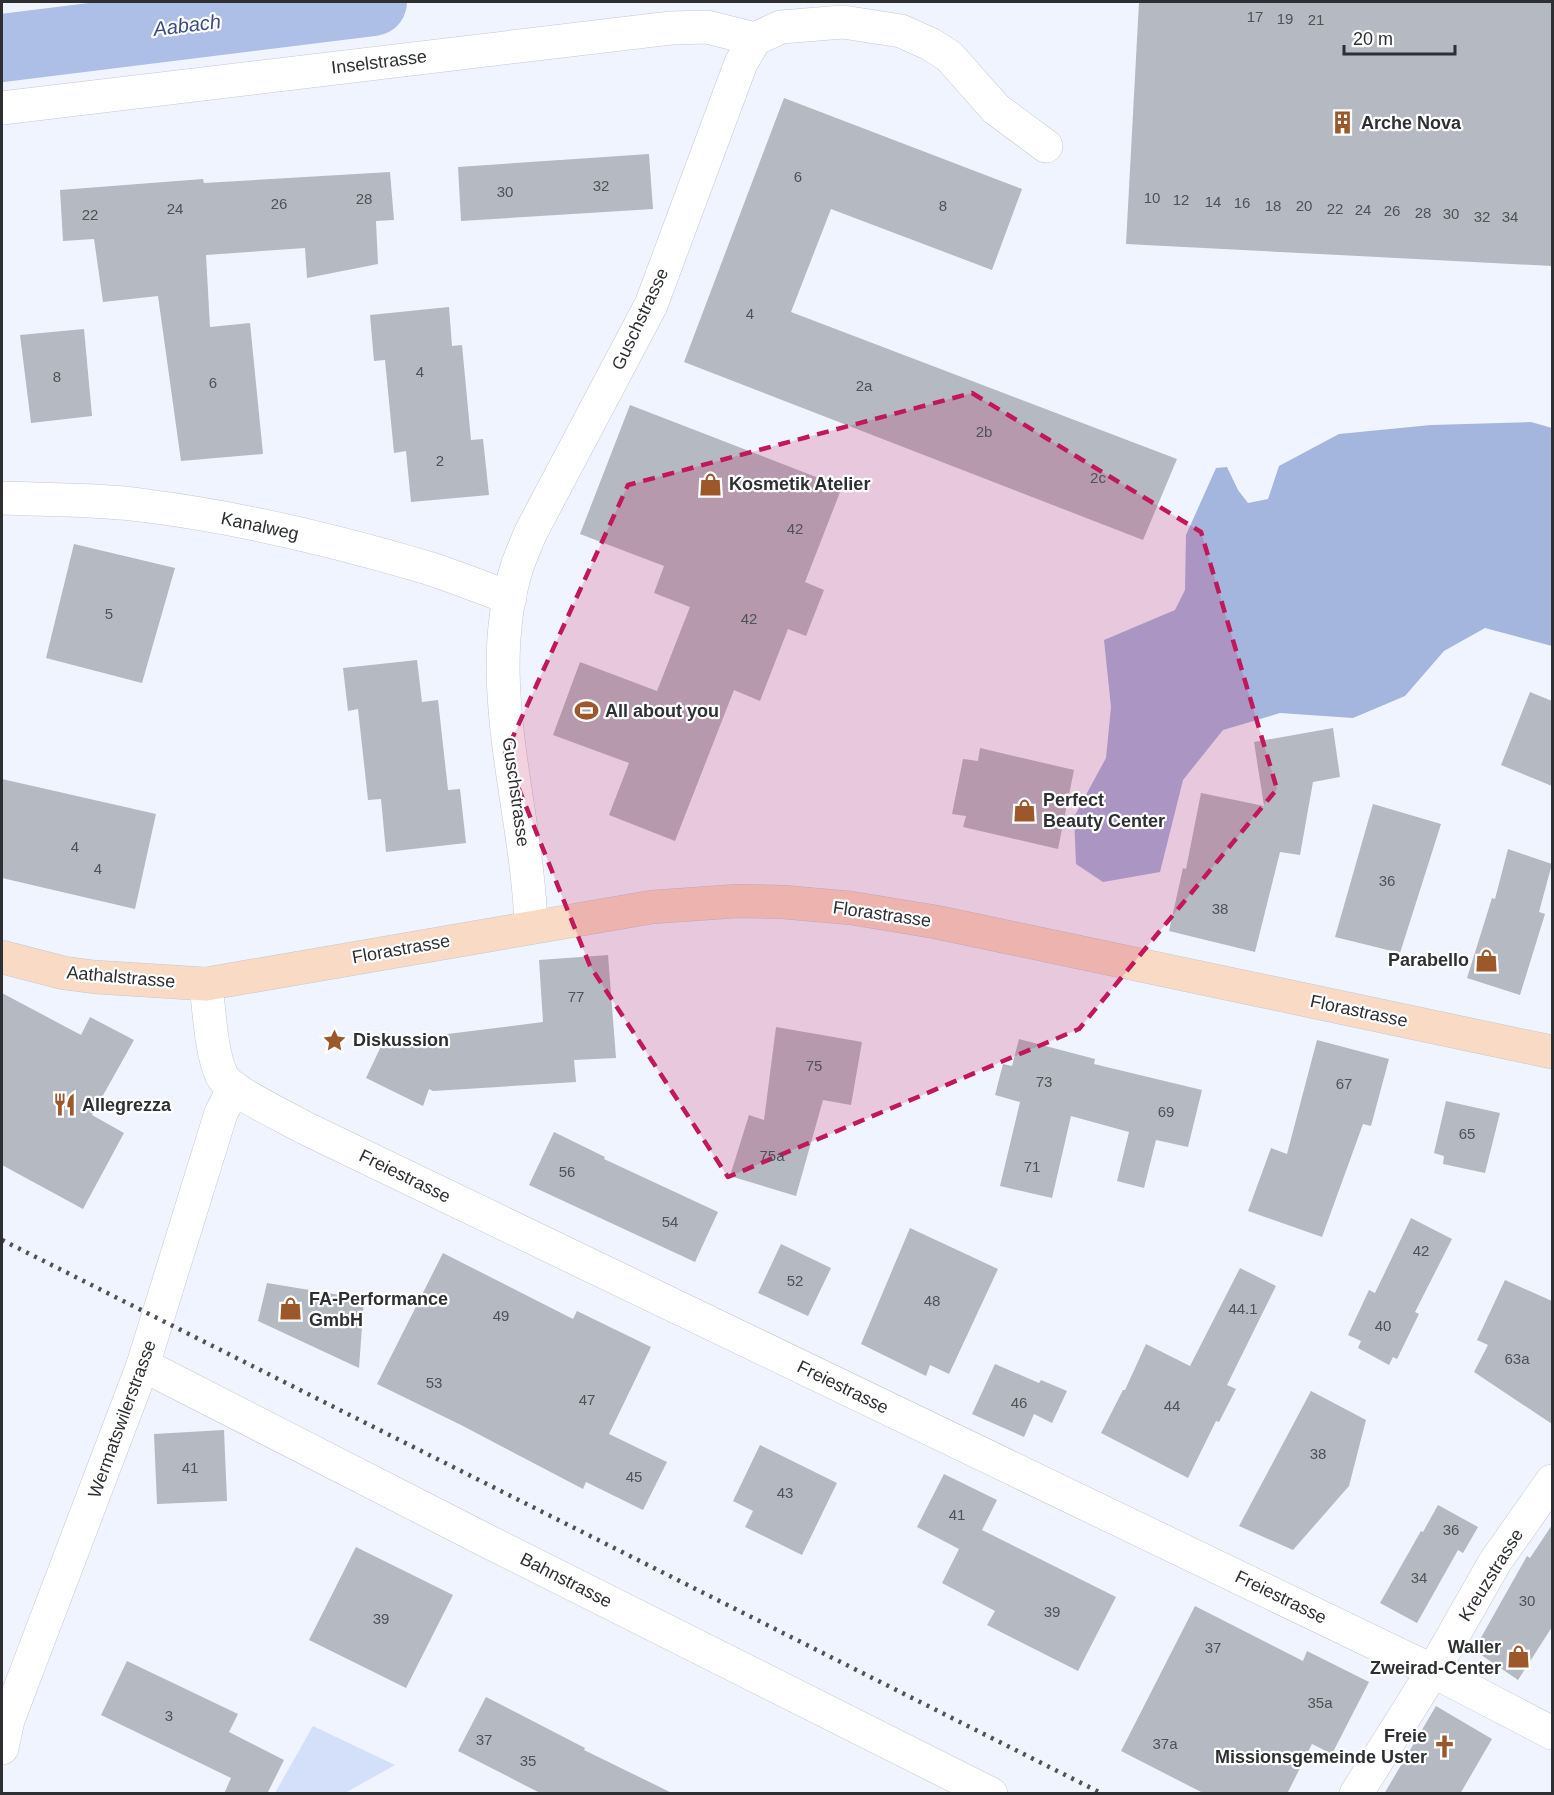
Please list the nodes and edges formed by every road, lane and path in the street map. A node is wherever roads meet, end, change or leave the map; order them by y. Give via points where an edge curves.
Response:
1 (755, 39) junction
2 (2, 108) edge
3 (1046, 146) dead end
4 (2, 498) edge
5 (510, 598) junction
6 (531, 927) junction
7 (2, 957) edge
8 (206, 984) junction
9 (1552, 1052) edge
10 (234, 1088) junction
11 (143, 1365) junction
12 (1552, 1481) edge
13 (1433, 1671) junction
14 (1552, 1733) edge
15 (2, 1747) edge
16 (991, 1794) edge
17 (1356, 1794) edge

1 - 2 street, Inselstrasse via 707,27 671,28
1 - 3 street via 781,27 843,22 902,31 949,56 996,109
1 - 5 street, Guschstrasse via 741,63 651,305 531,532
4 - 5 street, Kanalweg via 145,505 205,514 374,553
5 - 6 street, Guschstrasse via 505,648 507,729 530,893
6 - 8 main road, Florastrasse
6 - 9 main road, Florastrasse via 652,907 738,901 851,908 936,922
7 - 8 main road, Aathalstrasse via 85,976
8 - 10 street, Freiestrasse via 215,1053 221,1075
10 - 11 street, Wermatswilerstrasse via 218,1124
10 - 13 street, Freiestrasse via 304,1128
11 - 15 street, Wermatswilerstrasse via 9,1719
11 - 16 street, Bahnstrasse
12 - 13 street, Kreuzstrasse via 1496,1562
13 - 14 street, Freiestrasse
13 - 17 street, Kreuzstrasse

